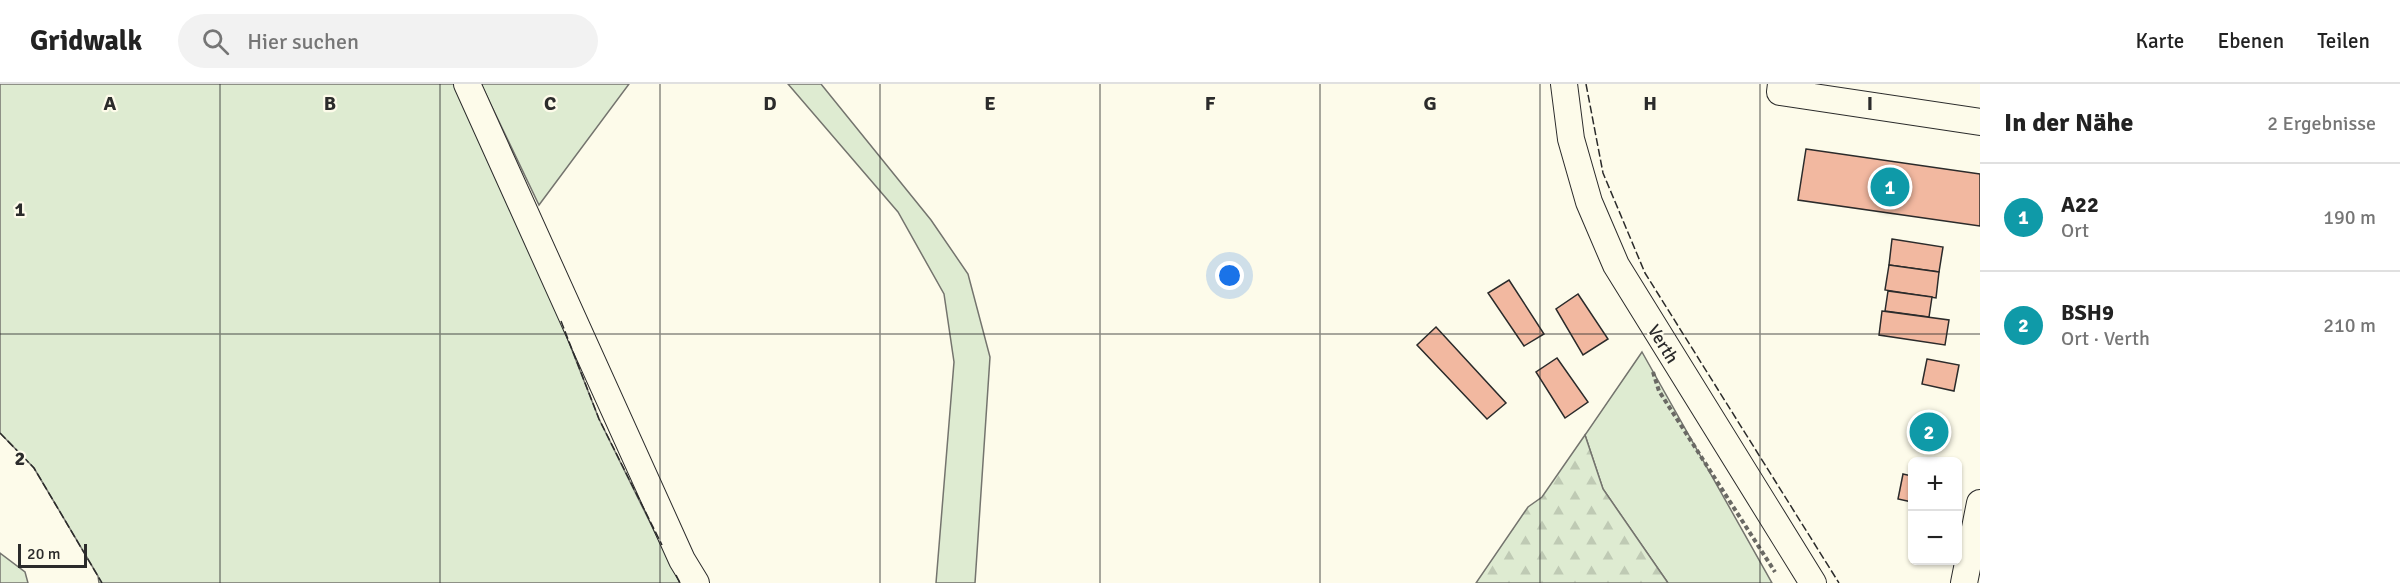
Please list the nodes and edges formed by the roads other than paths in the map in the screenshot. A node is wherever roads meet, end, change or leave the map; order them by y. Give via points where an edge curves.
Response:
1 (467, 84) edge
2 (1564, 84) edge
3 (1781, 84) edge
4 (1980, 122) edge
5 (1980, 503) edge
6 (696, 583) edge
7 (1814, 583) edge
8 (1964, 583) edge

1 - 6 street via 682,560
2 - 7 street, Verth via 1571,140 1588,202 1616,265
3 - 4 street via 1780,92
5 - 8 street

